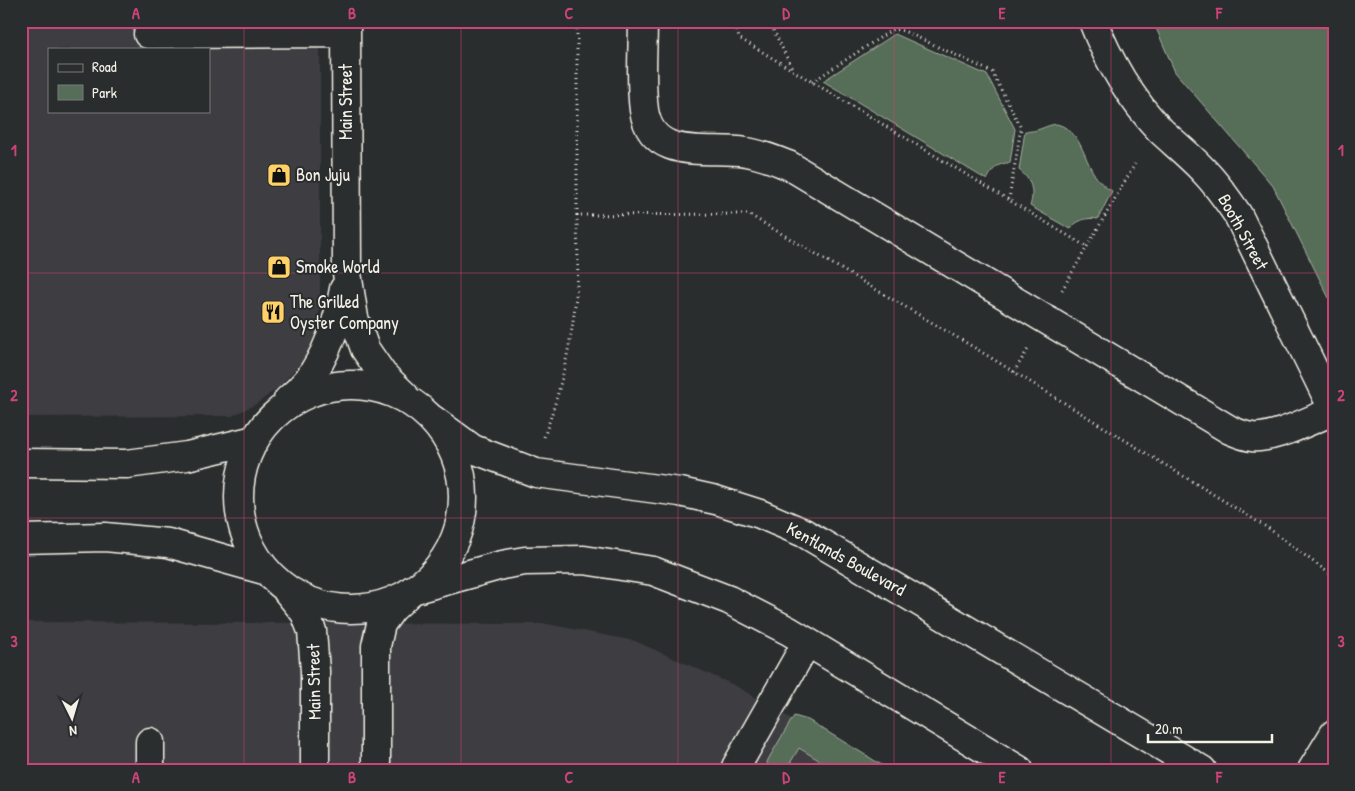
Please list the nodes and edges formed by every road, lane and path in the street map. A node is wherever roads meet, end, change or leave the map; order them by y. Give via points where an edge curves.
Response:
1 (577, 21) edge
2 (643, 21) edge
3 (734, 21) edge
4 (769, 21) edge
5 (1093, 21) edge
6 (346, 27) edge
7 (148, 34) dead end
8 (794, 70) junction
9 (812, 82) junction
10 (1135, 164) dead end
11 (1009, 199) junction
12 (577, 215) junction
13 (1087, 246) junction
14 (346, 273) junction
15 (1045, 319) junction
16 (1014, 372) junction
17 (422, 411) junction
18 (1334, 411) edge
19 (275, 414) junction
20 (254, 440) junction
21 (543, 440) dead end
22 (21, 463) edge
23 (21, 539) edge
24 (269, 574) junction
25 (1334, 577) edge
26 (412, 590) junction
27 (807, 642) junction
28 (1334, 734) edge
29 (150, 742) dead end
30 (736, 767) dead end
31 (150, 770) edge
32 (315, 770) edge
33 (376, 770) edge
34 (1019, 770) edge
35 (1202, 770) edge
36 (1312, 770) edge

1 - 12 path
2 - 15 street via 644,111 651,130 666,144 675,148 760,154 790,166
3 - 8 path via 739,38
4 - 8 path
5 - 18 street, Booth Street via 1106,52 1144,111 1219,187 1238,216
6 - 7 street
6 - 14 street, Main Street
8 - 9 path
9 - 11 path
9 - 11 path via 893,29 904,31 992,72 1021,128
10 - 13 path
11 - 13 path
12 - 16 path via 748,214
12 - 21 path via 577,282 570,340 556,404
13 - 15 path
14 - 17 street, Main Street via 354,318 365,349 383,375
14 - 19 street, Main Street via 339,317 328,348 308,380
15 - 16 path
15 - 18 street via 1241,434 1252,437 1276,434
16 - 25 path via 1268,528
17 - 19 street via 389,391 347,385 304,395
17 - 26 street via 447,439 458,462 463,503 460,526 452,546 435,571
17 - 35 street, Kentlands Boulevard via 473,449 536,473 680,492 716,500 804,533
19 - 20 street
20 - 22 street via 194,454 127,464
20 - 24 street via 243,464 238,491 240,519 250,546
23 - 24 street via 105,537 168,543
24 - 26 street via 292,593 315,603 348,608 377,606
24 - 32 street, Main Street via 293,597 305,613 312,631
26 - 27 street via 509,563 584,560 653,571 729,600
26 - 33 street via 380,624 376,646
27 - 30 street
27 - 34 street
28 - 36 street
29 - 31 street

